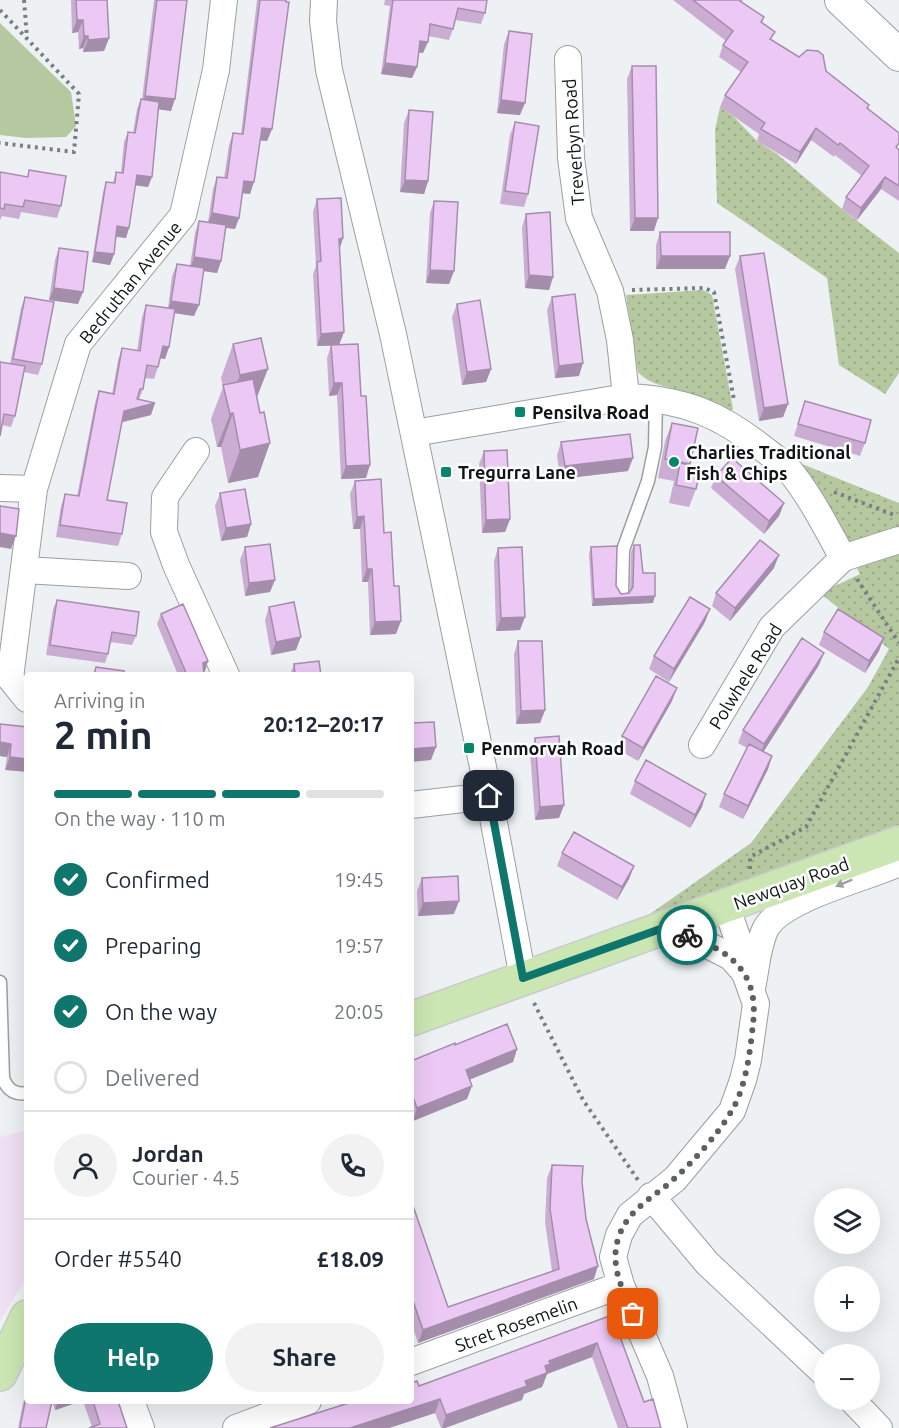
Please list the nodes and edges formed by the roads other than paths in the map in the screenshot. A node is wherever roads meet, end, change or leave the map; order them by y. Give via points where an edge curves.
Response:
1 (224, 0) edge
2 (324, 0) edge
3 (841, 0) edge
4 (899, 55) edge
5 (568, 59) dead end
6 (626, 397) junction
7 (656, 398) junction
8 (414, 433) junction
9 (196, 451) dead end
10 (0, 488) edge
11 (34, 489) junction
12 (899, 540) edge
13 (843, 558) junction
14 (24, 570) junction
15 (128, 576) dead end
16 (622, 593) edge
17 (225, 672) edge
18 (24, 695) edge
19 (702, 745) dead end
20 (489, 796) junction
21 (414, 804) edge
22 (899, 843) edge
23 (899, 863) edge
24 (738, 902) junction
25 (666, 927) junction
26 (760, 949) junction
27 (523, 978) junction
28 (748, 981) junction
29 (0, 982) edge
30 (414, 1018) edge
31 (24, 1093) edge
32 (651, 1196) junction
33 (621, 1285) junction
34 (24, 1322) edge
35 (4, 1355) edge
36 (414, 1359) edge
37 (814, 1364) edge
38 (132, 1404) edge
39 (300, 1404) edge
40 (862, 1410) edge
41 (141, 1428) edge
42 (236, 1428) edge
43 (674, 1428) edge
44 (879, 1428) edge

1 - 11 street, Bedruthan Avenue via 216,70 183,215 78,344
2 - 8 street via 329,70
3 - 4 street
5 - 6 street, Treverbyn Road via 571,158 579,218 610,291
6 - 7 street
6 - 8 street
7 - 13 street via 702,410 732,425 788,468
7 - 16 lane via 655,447 648,481 623,550
8 - 20 street
9 - 17 street via 165,496 164,532
10 - 11 street
11 - 14 street, Bedruthan Avenue
12 - 13 street
13 - 19 street, Polwhele Road via 772,627
14 - 15 street
14 - 18 street, Bedruthan Avenue via 10,678
20 - 21 street
20 - 27 street
22 - 24 highway, Newquay Road
23 -> 26 street via 800,901 766,929
24 - 25 highway, Newquay Road
24 - 26 street
24 - 28 street
25 - 27 highway, Newquay Road
25 - 28 street via 731,957
26 - 28 street
27 - 30 highway, Newquay Road
28 - 32 street via 756,1004 743,1080 732,1111 675,1179
29 - 31 lane via 3,1078 10,1090
32 - 33 street via 630,1215 619,1235 614,1257
32 - 37 street via 707,1263
33 - 36 street, Stret Rosemelin
33 - 43 street via 660,1376
34 - 35 highway
38 - 41 street
39 - 42 street
40 - 44 street

